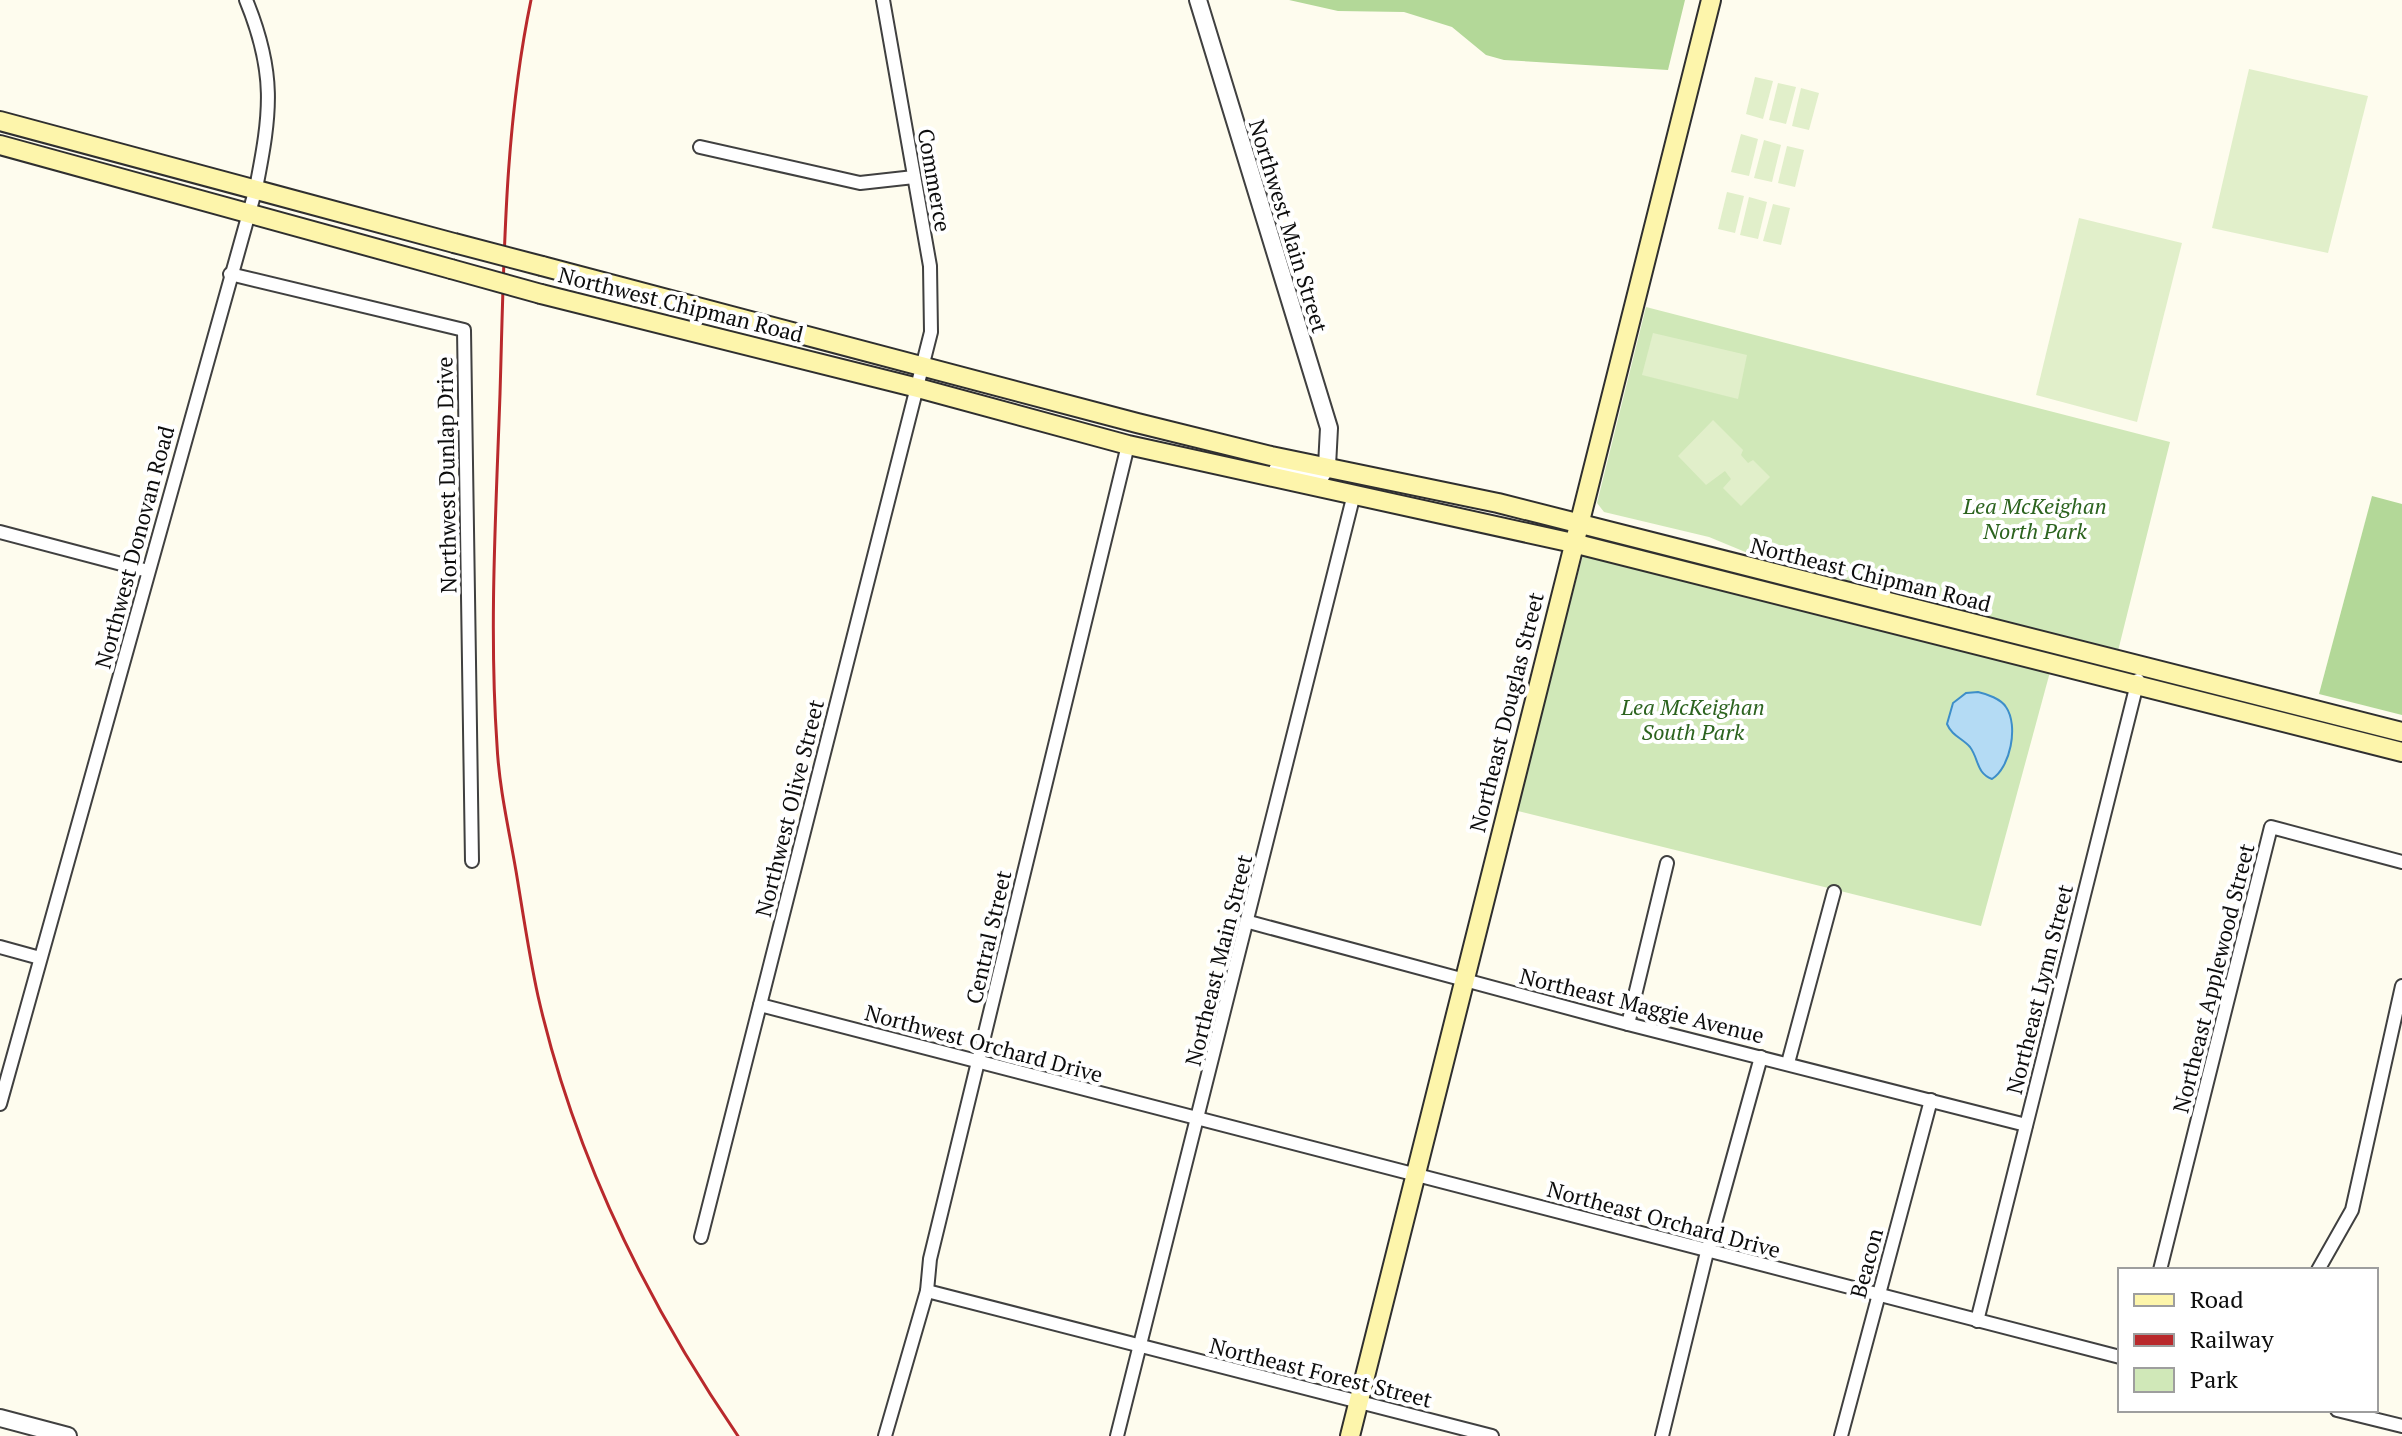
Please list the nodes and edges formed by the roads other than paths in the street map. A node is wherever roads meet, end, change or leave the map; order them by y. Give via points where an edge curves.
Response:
1 (246, 0) edge
2 (883, 0) edge
3 (1198, 0) edge
4 (1711, 0) edge
5 (0, 121) edge
6 (0, 145) edge
7 (700, 147) dead end
8 (914, 177) junction
9 (256, 188) junction
10 (247, 212) junction
11 (230, 274) junction
12 (923, 367) junction
13 (918, 388) junction
14 (1128, 445) junction
15 (1327, 466) junction
16 (1250, 474) junction
17 (1354, 494) junction
18 (1580, 523) junction
19 (0, 532) edge
20 (1573, 543) junction
21 (148, 571) junction
22 (2139, 676) junction
23 (2402, 732) edge
24 (2402, 752) edge
25 (472, 861) dead end
26 (2402, 862) edge
27 (1667, 863) dead end
28 (1834, 892) dead end
29 (1249, 922) junction
30 (0, 947) edge
31 (40, 958) junction
32 (1463, 978) junction
33 (2402, 986) edge
34 (760, 1005) junction
35 (1628, 1024) junction
36 (1761, 1057) junction
37 (980, 1063) junction
38 (1788, 1063) junction
39 (1931, 1100) junction
40 (0, 1104) edge
41 (1198, 1119) junction
42 (2026, 1125) junction
43 (1413, 1174) junction
44 (701, 1237) dead end
45 (1707, 1252) junction
46 (2161, 1268) edge
47 (2319, 1268) edge
48 (927, 1291) junction
49 (1877, 1294) junction
50 (1977, 1321) junction
51 (1141, 1346) junction
52 (2118, 1356) edge
53 (1359, 1402) junction
54 (2345, 1412) edge
55 (0, 1418) edge
56 (2402, 1426) edge
57 (1667, 1435) edge
58 (68, 1436) edge
59 (885, 1436) edge
60 (1117, 1436) edge
61 (1350, 1436) edge
62 (1492, 1436) edge
63 (1841, 1436) edge

1 - 9 street, Northwest Donovan Road via 270,81
2 - 8 street, Commerce
3 - 15 street, Northwest Main Street via 1329,428
4 - 18 main road, Northeast Douglas Street
5 - 9 main road, Northwest Chipman Road
6 - 10 main road, Northwest Chipman Road
7 - 8 street via 860,183
8 - 12 street, Commerce via 933,300
9 - 10 street, Northwest Donovan Road
9 - 12 main road, Northwest Chipman Road, bridge
10 - 11 street, Northwest Donovan Road
10 - 13 main road, Northwest Chipman Road, bridge via 541,294
11 - 21 street, Northwest Donovan Road
11 - 25 street, Northwest Dunlap Drive via 464,330
12 - 13 street, Commerce
12 - 15 main road, Northwest Chipman Road via 1151,427
13 - 14 main road, Northwest Chipman Road
13 - 34 street, Northwest Olive Street
14 - 16 main road, Northwest Chipman Road
14 - 37 street, Central Street
15 - 16 street via 1321,476 1272,470
15 - 18 main road, Northeast Chipman Road
16 - 17 main road, Northwest Chipman Road
17 - 20 main road, Northeast Chipman Road
17 - 29 street, Northeast Main Street
18 - 20 main road, Northeast Douglas Street
18 - 22 main road, Northeast Chipman Road
19 - 21 street
20 - 22 main road, Northeast Chipman Road
20 - 32 main road, Northeast Douglas Street
21 - 31 street, Northwest Donovan Road
22 - 23 main road, Northeast Chipman Road
22 - 24 main road, Northeast Chipman Road
22 - 42 street, Northeast Lynn Street
26 - 46 street, Northeast Applewood Street via 2271,827
27 - 35 street
28 - 38 street
29 - 32 street, Northeast Maggie Avenue
29 - 41 street, Northeast Main Street
30 - 31 street
31 - 40 street, Northwest Donovan Road
32 - 35 street, Northeast Maggie Avenue
32 - 43 main road, Northeast Douglas Street
33 - 47 street via 2352,1210
34 - 37 street, Northwest Orchard Drive
34 - 44 street, Northwest Olive Street
35 - 36 street, Northeast Maggie Avenue
36 - 38 street, Northeast Maggie Avenue
36 - 45 street
37 - 41 street, Northwest Orchard Drive
37 - 48 street, Central Street via 930,1259
38 - 39 street, Northeast Maggie Avenue
39 - 42 street, Northeast Maggie Avenue
39 - 49 street, Beacon
41 - 43 street, Northeast Orchard Drive
41 - 51 street, Northeast Main Street
42 - 50 street, Northeast Lynn Street
43 - 45 street, Northeast Orchard Drive
43 - 53 main road, Northeast Douglas Street
45 - 49 street, Northeast Orchard Drive
45 - 57 street
48 - 51 street, Northeast Forest Street
48 - 59 street, Central Street
49 - 50 street, Northeast Orchard Drive
49 - 63 street, Beacon
50 - 52 street, Northeast Orchard Drive
51 - 53 street, Northeast Forest Street
51 - 60 street, Northeast Main Street
53 - 61 main road, Northeast Douglas Street
53 - 62 street, Northeast Forest Street
54 - 56 street
55 - 58 street

